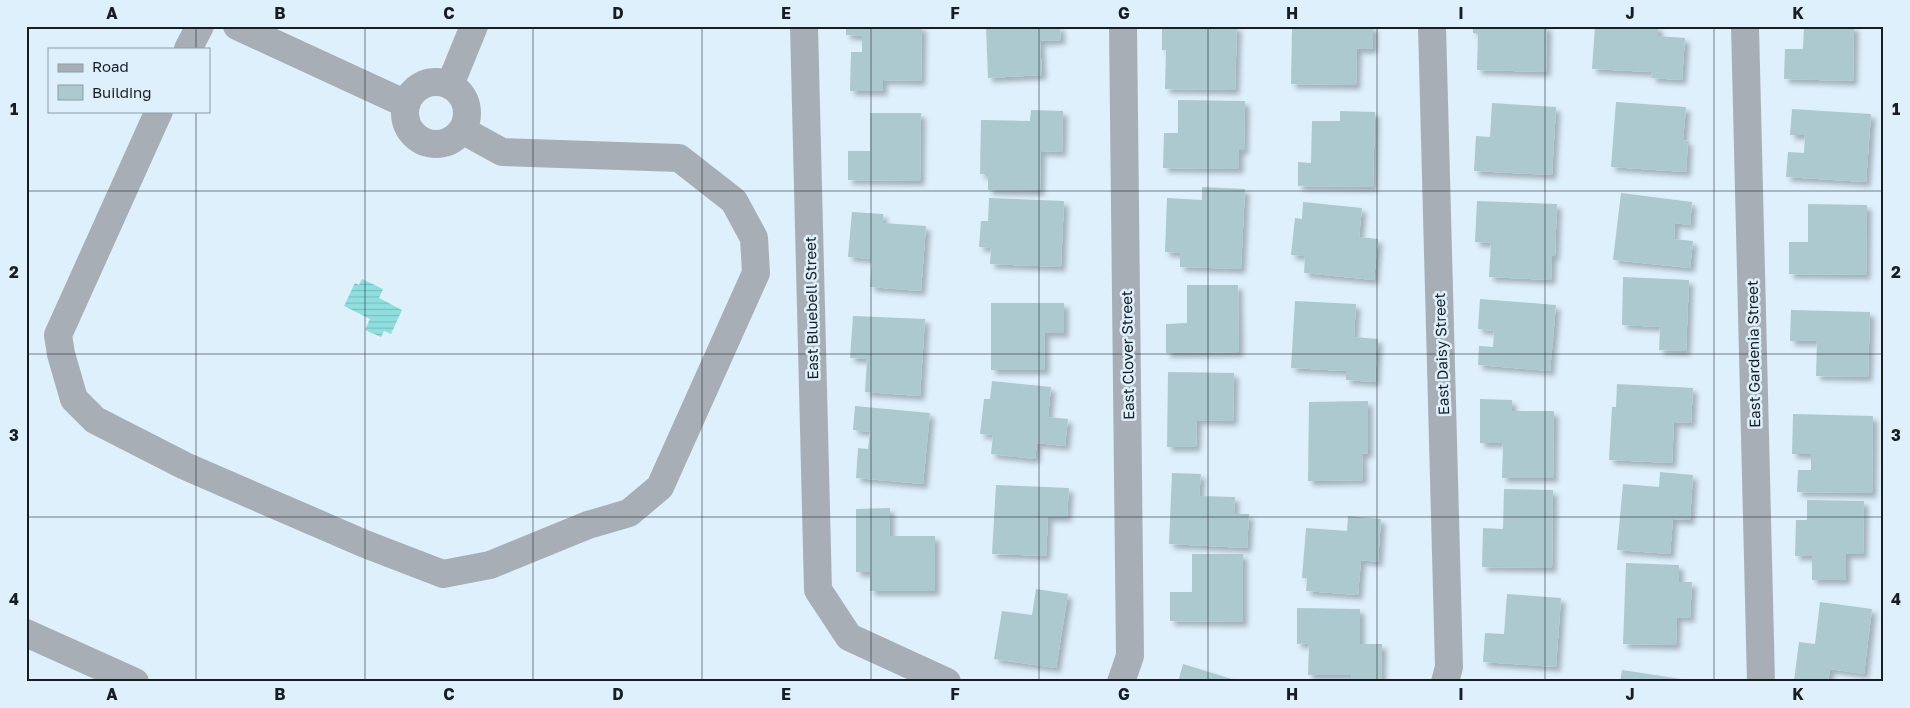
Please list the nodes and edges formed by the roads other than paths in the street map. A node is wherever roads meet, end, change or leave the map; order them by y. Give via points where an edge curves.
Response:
1 (200, 26) edge
2 (237, 26) edge
3 (474, 26) edge
4 (804, 26) edge
5 (1123, 26) edge
6 (1432, 26) edge
7 (1745, 26) edge
8 (188, 48) edge
9 (450, 85) junction
10 (406, 104) junction
11 (159, 112) edge
12 (462, 130) junction
13 (26, 633) edge
14 (135, 682) edge
15 (947, 682) edge
16 (1121, 682) edge
17 (1445, 682) edge
18 (1761, 682) edge

1 - 8 street
2 - 10 street
3 - 9 street
4 - 15 street, East Bluebell Street via 818,590 849,637
5 - 16 street, East Clover Street via 1130,656
6 - 17 street, East Daisy Street via 1449,667
7 - 18 street, East Gardenia Street
9 - 10 street via 440,82 419,87
9 - 12 street via 458,91 467,110
10 - 12 street via 405,114 411,132 427,143 438,145 447,142
11 - 12 street via 58,335 74,399 95,420 186,466 365,544 443,574 490,565 588,525 629,513 660,487 756,273 754,238 734,201 679,158 502,152
13 - 14 street

